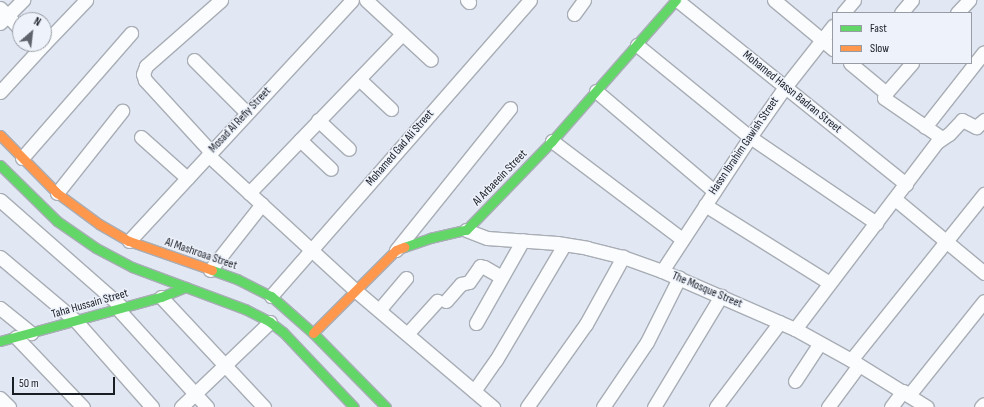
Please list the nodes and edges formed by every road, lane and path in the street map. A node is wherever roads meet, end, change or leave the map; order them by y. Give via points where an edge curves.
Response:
1 (23, 0) edge
2 (86, 0) edge
3 (221, 0) edge
4 (352, 0) edge
5 (366, 0) edge
6 (530, 0) edge
7 (584, 0) edge
8 (677, 0) edge
9 (774, 0) edge
10 (854, 0) edge
11 (912, 0) edge
12 (969, 0) edge
13 (845, 12) edge
14 (902, 12) edge
15 (958, 12) edge
16 (574, 14) dead end
17 (2, 15) edge
18 (12, 23) edge
19 (832, 27) edge
20 (52, 33) edge
21 (131, 33) dead end
22 (402, 34) junction
23 (822, 40) junction
24 (637, 45) junction
25 (832, 48) edge
26 (34, 52) edge
27 (984, 52) edge
28 (194, 60) dead end
29 (430, 60) dead end
30 (855, 64) edge
31 (911, 64) edge
32 (359, 79) junction
33 (785, 87) junction
34 (596, 91) junction
35 (0, 92) edge
36 (886, 93) junction
37 (510, 108) dead end
38 (391, 109) dead end
39 (122, 111) dead end
40 (247, 113) junction
41 (318, 120) junction
42 (984, 120) edge
43 (925, 127) junction
44 (0, 135) edge
45 (141, 137) dead end
46 (750, 137) junction
47 (942, 138) junction
48 (300, 140) junction
49 (552, 141) junction
50 (349, 149) dead end
51 (210, 153) junction
52 (22, 158) junction
53 (0, 165) edge
54 (331, 169) dead end
55 (187, 178) junction
56 (906, 184) junction
57 (714, 191) junction
58 (57, 193) junction
59 (249, 193) junction
60 (984, 194) edge
61 (895, 199) junction
62 (0, 200) edge
63 (262, 204) junction
64 (705, 205) junction
65 (876, 223) junction
66 (466, 230) junction
67 (682, 239) junction
68 (523, 240) junction
69 (129, 241) junction
70 (945, 241) junction
71 (564, 245) junction
72 (311, 249) junction
73 (396, 250) junction
74 (0, 257) edge
75 (623, 257) junction
76 (210, 270) junction
77 (662, 271) junction
78 (984, 273) edge
79 (501, 277) junction
80 (406, 278) dead end
81 (679, 278) junction
82 (830, 283) junction
83 (186, 287) junction
84 (356, 290) junction
85 (270, 296) junction
86 (721, 296) junction
87 (161, 297) junction
88 (984, 301) edge
89 (0, 308) edge
90 (120, 308) junction
91 (379, 310) junction
92 (76, 321) junction
93 (270, 322) junction
94 (780, 322) junction
95 (476, 323) dead end
96 (795, 329) junction
97 (31, 333) junction
98 (313, 333) junction
99 (407, 334) junction
100 (16, 337) junction
101 (0, 341) edge
102 (820, 343) junction
103 (855, 362) junction
104 (224, 364) junction
105 (794, 381) dead end
106 (474, 391) junction
107 (195, 393) junction
108 (906, 393) junction
109 (0, 398) edge
110 (984, 404) edge
111 (9, 407) edge
112 (83, 407) edge
113 (152, 407) edge
114 (181, 407) edge
115 (207, 407) edge
116 (264, 407) edge
117 (354, 407) edge
118 (386, 407) edge
119 (493, 407) edge
120 (527, 407) edge
121 (603, 407) edge
122 (654, 407) edge
123 (716, 407) edge
124 (828, 407) edge
125 (891, 407) edge
126 (927, 407) edge
127 (981, 407) edge

1 - 17 street
2 - 20 street
3 - 51 street via 146,66 143,74 145,80
4 - 40 street, Mosad Al Refiy Street
5 - 22 street
6 - 72 street, Mohamed Gad Ali Street
7 - 16 street
8 - 24 main road, Al Arbaeein Street
8 - 33 street, Mohamed Hassn Badran Street
9 - 23 street
10 - 13 street
11 - 14 street
12 - 15 street
17 - 18 street
19 - 23 street, Hassn Ibrahim Gawish Street
21 - 52 street
22 - 29 street
22 - 32 street
23 - 25 street
23 - 33 street, Hassn Ibrahim Gawish Street
24 - 34 main road, Al Arbaeein Street
24 - 46 street
26 - 35 street
27 - 43 street
28 - 40 street
30 - 36 street
31 - 36 street
32 - 38 street
32 - 41 street
33 - 46 street, Hassn Ibrahim Gawish Street
33 - 56 street, Mohamed Hassn Badran Street
34 - 49 main road, Al Arbaeein Street
34 - 57 street
36 - 43 street via 885,100
37 - 73 street
39 - 58 street
40 - 51 street, Mosad Al Refiy Street
41 - 48 street
41 - 50 street
42 - 47 street via 976,127 965,120 960,122
43 - 47 street
44 - 52 main road, Al Mashroaa Street
45 - 55 street
46 - 57 street, Hassn Ibrahim Gawish Street
46 - 65 street
47 - 56 street
48 - 54 street
48 - 59 street
49 - 66 main road, Al Arbaeein Street
49 - 67 street
51 - 55 street, Mosad Al Refiy Street
51 - 59 street
52 - 58 main road, Al Mashroaa Street
53 - 83 main road via 40,206 76,235 132,267
55 - 69 street, Mosad Al Refiy Street
56 - 61 street
57 - 64 street, Hassn Ibrahim Gawish Street
58 - 69 main road, Al Mashroaa Street via 89,218
59 - 63 street
60 - 70 street
61 - 65 street
61 - 70 street
62 - 90 street
63 - 72 street
63 - 76 street
64 - 67 street, Hassn Ibrahim Gawish Street
64 - 82 street
65 - 82 street
66 - 68 street, The Mosque Street via 487,238
66 - 73 main road via 430,238
67 - 77 street, Hassn Ibrahim Gawish Street
68 - 71 street, The Mosque Street
68 - 79 street
69 - 76 main road, Al Mashroaa Street
70 - 78 street
70 - 103 street
71 - 75 street, The Mosque Street
71 - 106 street via 496,360
72 - 84 street
72 - 85 street, Mohamed Gad Ali Street
73 - 84 main road
74 - 92 street
75 - 77 street, The Mosque Street
75 - 120 street via 586,324
76 - 85 main road, Al Mashroaa Street via 249,284
77 - 81 street, The Mosque Street
79 - 95 street
79 - 99 street via 480,266 469,282 461,284
80 - 91 street
81 - 86 street, The Mosque Street
81 - 121 street via 647,342
82 - 96 street
83 - 87 main road, Taha Hussain Street
83 - 93 main road via 245,309
84 - 91 street
84 - 98 main road
85 - 98 main road, Al Mashroaa Street
86 - 94 street, The Mosque Street
86 - 122 street
87 - 90 main road, Taha Hussain Street
87 - 104 street
88 - 108 street
89 - 97 street
90 - 92 main road, Taha Hussain Street
90 - 107 street
91 - 99 street
92 - 97 main road, Taha Hussain Street
92 - 113 street
93 - 104 street
93 - 117 main road via 283,332
94 - 96 street, The Mosque Street
94 - 123 street
96 - 102 street, The Mosque Street
97 - 100 main road, Taha Hussain Street
98 - 118 main road, Al Mashroaa Street
99 - 106 street
100 - 101 main road, Taha Hussain Street
100 - 112 street
102 - 103 street, The Mosque Street
102 - 105 street
103 - 108 street, The Mosque Street
103 - 124 street
104 - 107 street
104 - 116 street
106 - 119 street
107 - 114 street
107 - 115 street
108 - 125 street
108 - 126 street, The Mosque Street
109 - 111 street
110 - 127 street

